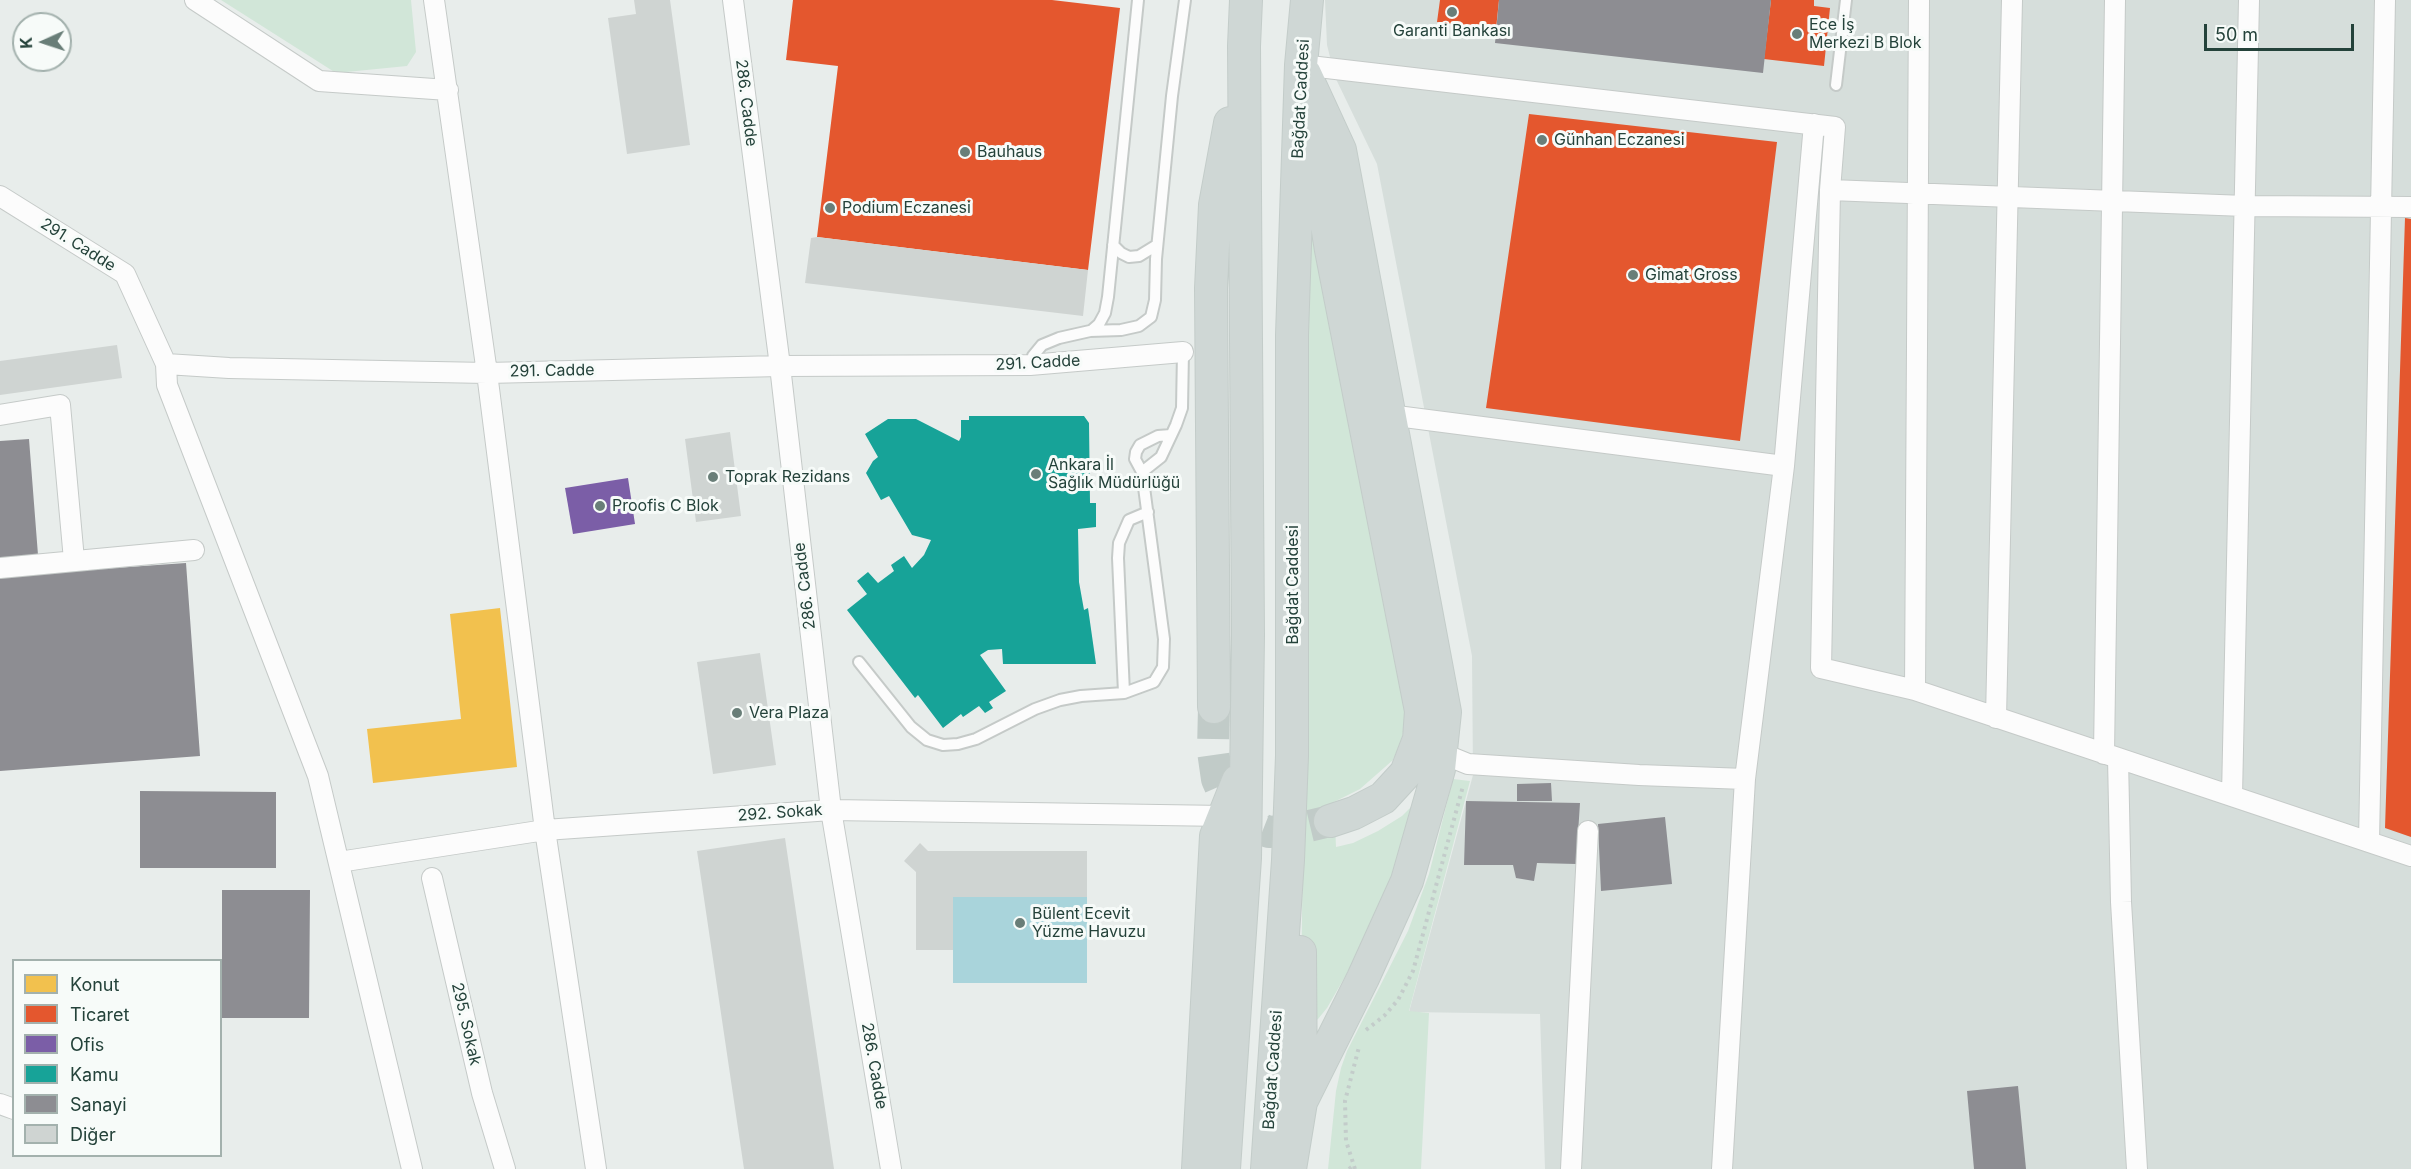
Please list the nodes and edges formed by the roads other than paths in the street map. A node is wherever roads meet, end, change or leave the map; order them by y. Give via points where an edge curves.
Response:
1 (195, 0) edge
2 (434, 0) edge
3 (732, 0) edge
4 (1138, 0) edge
5 (1185, 0) edge
6 (1246, 0) edge
7 (1307, 0) edge
8 (1846, 0) edge
9 (1919, 0) edge
10 (2012, 0) edge
11 (2115, 0) edge
12 (2249, 0) edge
13 (2385, 0) edge
14 (1244, 46) junction
15 (1302, 65) junction
16 (1836, 86) dead end
17 (448, 90) junction
18 (1814, 124) junction
19 (1830, 190) junction
20 (1917, 194) junction
21 (2008, 195) junction
22 (0, 196) edge
23 (2112, 200) junction
24 (2382, 205) junction
25 (2245, 206) junction
26 (2411, 207) edge
27 (1113, 245) junction
28 (1157, 245) junction
29 (1090, 331) junction
30 (1183, 352) joint
31 (166, 364) junction
32 (1030, 365) junction
33 (780, 366) junction
34 (487, 373) junction
35 (0, 415) edge
36 (1389, 415) junction
37 (1171, 435) junction
38 (1784, 466) junction
39 (1142, 472) junction
40 (1148, 512) junction
41 (194, 550) dead end
42 (74, 560) junction
43 (0, 568) edge
44 (859, 662) dead end
45 (1914, 690) junction
46 (1124, 693) junction
47 (1214, 707) tunnel mouth
48 (1996, 718) junction
49 (1292, 756) junction
50 (2111, 756) junction
51 (1247, 758) junction
52 (1454, 759) junction
53 (1745, 779) junction
54 (2232, 796) junction
55 (831, 810) junction
56 (1225, 816) junction
57 (1330, 821) tunnel mouth
58 (545, 830) junction
59 (1588, 831) dead end
60 (2369, 842) junction
61 (2411, 856) edge
62 (339, 862) junction
63 (432, 878) dead end
64 (1301, 1102) junction
65 (412, 1169) edge
66 (505, 1169) edge
67 (596, 1169) edge
68 (891, 1169) edge
69 (1198, 1169) edge
70 (1224, 1169) edge
71 (1267, 1169) edge
72 (1290, 1169) edge
73 (1571, 1169) edge
74 (1722, 1169) edge
75 (2137, 1169) edge

1 - 17 street via 319,81
2 - 17 street
3 - 33 street, 286. Cadde
4 - 27 lane
5 - 28 lane
6 - 14 main road
7 - 15 main road, Bağdat Caddesi
8 - 16 lane
9 - 20 street
10 - 21 street
11 - 23 street
12 - 25 street
13 - 24 street
14 - 47 main road via 1215,217 1211,288
14 - 51 main road
15 - 18 street
15 - 36 main road via 1340,150
15 - 49 main road, Bağdat Caddesi via 1292,335
15 - 57 main road via 1331,250 1421,711 1419,739 1406,773 1383,798
17 - 34 street
18 - 19 street via 1835,127
18 - 38 street
19 - 20 street
19 - 45 street via 1821,668
20 - 21 street
20 - 45 street
21 - 23 street
21 - 48 street
22 - 31 street, 291. Cadde via 125,274
23 - 25 street
23 - 50 street
24 - 25 street
24 - 26 street
24 - 60 street
25 - 54 street
27 - 28 lane via 1130,257
27 - 29 lane via 1105,313
28 - 29 lane via 1151,318 1121,330
29 - 32 lane via 1042,345
30 - 32 street, 291. Cadde
30 - 37 lane via 1182,408
31 - 34 street, 291. Cadde
31 - 62 street via 167,385 318,776
32 - 33 street, 291. Cadde
33 - 34 street, 291. Cadde
33 - 55 street, 286. Cadde
34 - 58 street
35 - 42 street via 60,405
36 - 38 street
36 - 52 main road
37 - 39 lane via 1161,457
37 - 39 lane via 1158,436 1140,445 1135,459
38 - 53 street
39 - 40 lane
40 - 46 lane via 1129,520 1119,543
40 - 46 lane via 1164,639 1163,667 1154,682
41 - 42 street
42 - 43 street
44 - 46 lane via 912,728 927,740 943,745 976,739 1060,700
45 - 48 street
48 - 50 street
49 - 64 main road via 1299,877
49 - 71 main road, Bağdat Caddesi
50 - 54 street
50 - 75 street
51 - 56 main road
51 - 70 main road via 1245,858
52 - 53 street via 1640,776
52 - 64 main road via 1439,769 1407,881
53 - 74 street
54 - 60 street
55 - 56 street, 292. Sokak
55 - 58 street, 292. Sokak
55 - 68 street, 286. Cadde
56 - 69 main road via 1216,836
58 - 62 street, 292. Sokak
58 - 67 street
59 - 73 street
60 - 61 street
62 - 65 street
63 - 66 street, 295. Sokak via 482,1093
64 - 72 main road

